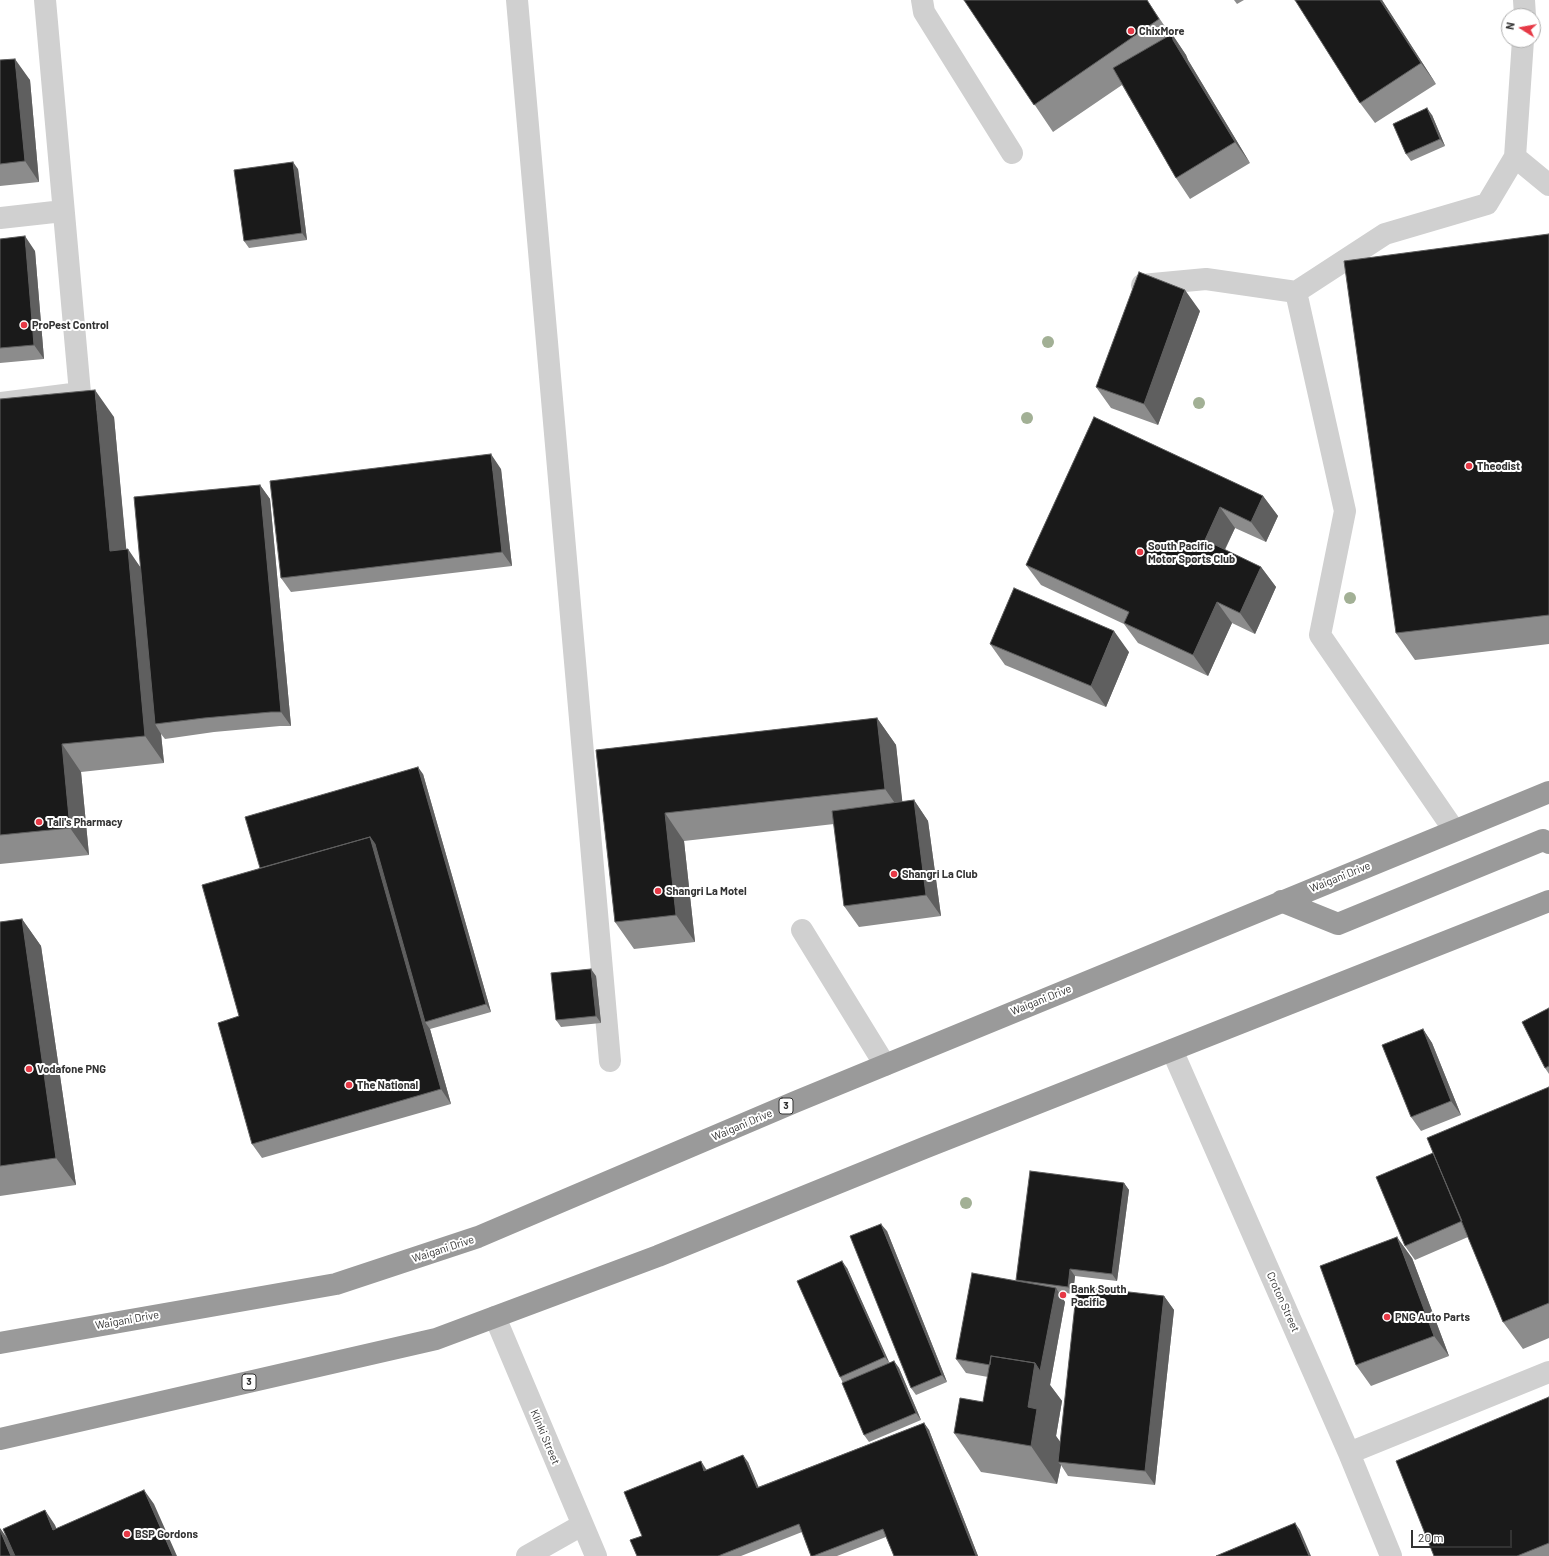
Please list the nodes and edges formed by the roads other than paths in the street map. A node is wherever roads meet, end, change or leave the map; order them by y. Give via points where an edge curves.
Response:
1 (45, 0) edge
2 (517, 0) edge
3 (922, 0) edge
4 (1522, 48) edge
5 (1012, 153) dead end
6 (1515, 157) junction
7 (1549, 185) edge
8 (63, 211) junction
9 (0, 218) edge
10 (1142, 286) edge
11 (1296, 292) junction
12 (0, 403) edge
13 (1549, 792) edge
14 (1454, 830) junction
15 (1549, 843) edge
16 (1281, 901) junction
17 (1549, 901) edge
18 (802, 930) dead end
19 (1172, 1050) junction
20 (610, 1061) dead end
21 (884, 1065) junction
22 (495, 1317) junction
23 (0, 1343) edge
24 (1549, 1372) edge
25 (0, 1439) edge
26 (1349, 1453) junction
27 (582, 1525) junction
28 (527, 1556) edge
29 (596, 1556) edge
30 (1391, 1556) edge

1 - 8 street
2 - 20 street
3 - 5 street via 924,12
4 - 6 street
6 - 7 street
6 - 11 street via 1487,204 1385,234
8 - 9 street
8 - 12 street via 80,393
10 - 11 street via 1206,279
11 - 14 street via 1345,511 1320,635
13 - 14 highway, Waigani Drive / 3
14 - 16 highway, Waigani Drive / 3
15 - 16 highway via 1543,840 1338,924
16 - 21 highway, Waigani Drive / 3
17 - 19 highway, 3
18 - 21 street
19 - 22 highway, 3 via 658,1256
19 - 26 street, Croton Street
21 - 23 highway, Waigani Drive / 3 via 478,1237 336,1284
22 - 25 highway, 3 via 436,1339
22 - 27 street, Klinki Street
24 - 26 street
26 - 30 street, Croton Street
27 - 28 street
27 - 29 street, Klinki Street

